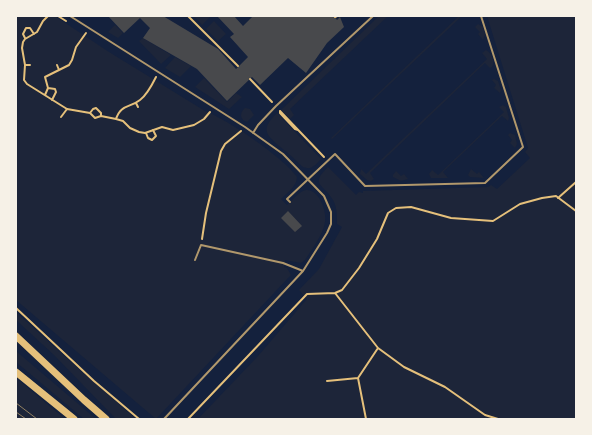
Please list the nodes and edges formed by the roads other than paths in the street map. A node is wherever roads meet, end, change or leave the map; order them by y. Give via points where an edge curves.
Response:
1 (70, 16) edge
2 (372, 16) edge
3 (481, 16) edge
4 (74, 17) edge
5 (254, 132) junction
6 (308, 179) junction
7 (290, 202) dead end
8 (195, 260) dead end
9 (303, 271) junction
10 (16, 336) edge
11 (16, 372) edge
12 (74, 419) edge
13 (106, 419) edge
14 (164, 419) edge

1 - 4 lane
2 - 5 lane via 276,106
3 - 6 lane via 523,147 485,184 365,186 335,154
4 - 5 lane
5 - 6 lane
6 - 7 lane via 287,199
6 - 9 lane via 324,196 331,212 331,224
8 - 9 lane via 201,244 283,263
9 - 14 lane
10 - 13 main road
11 - 12 main road

